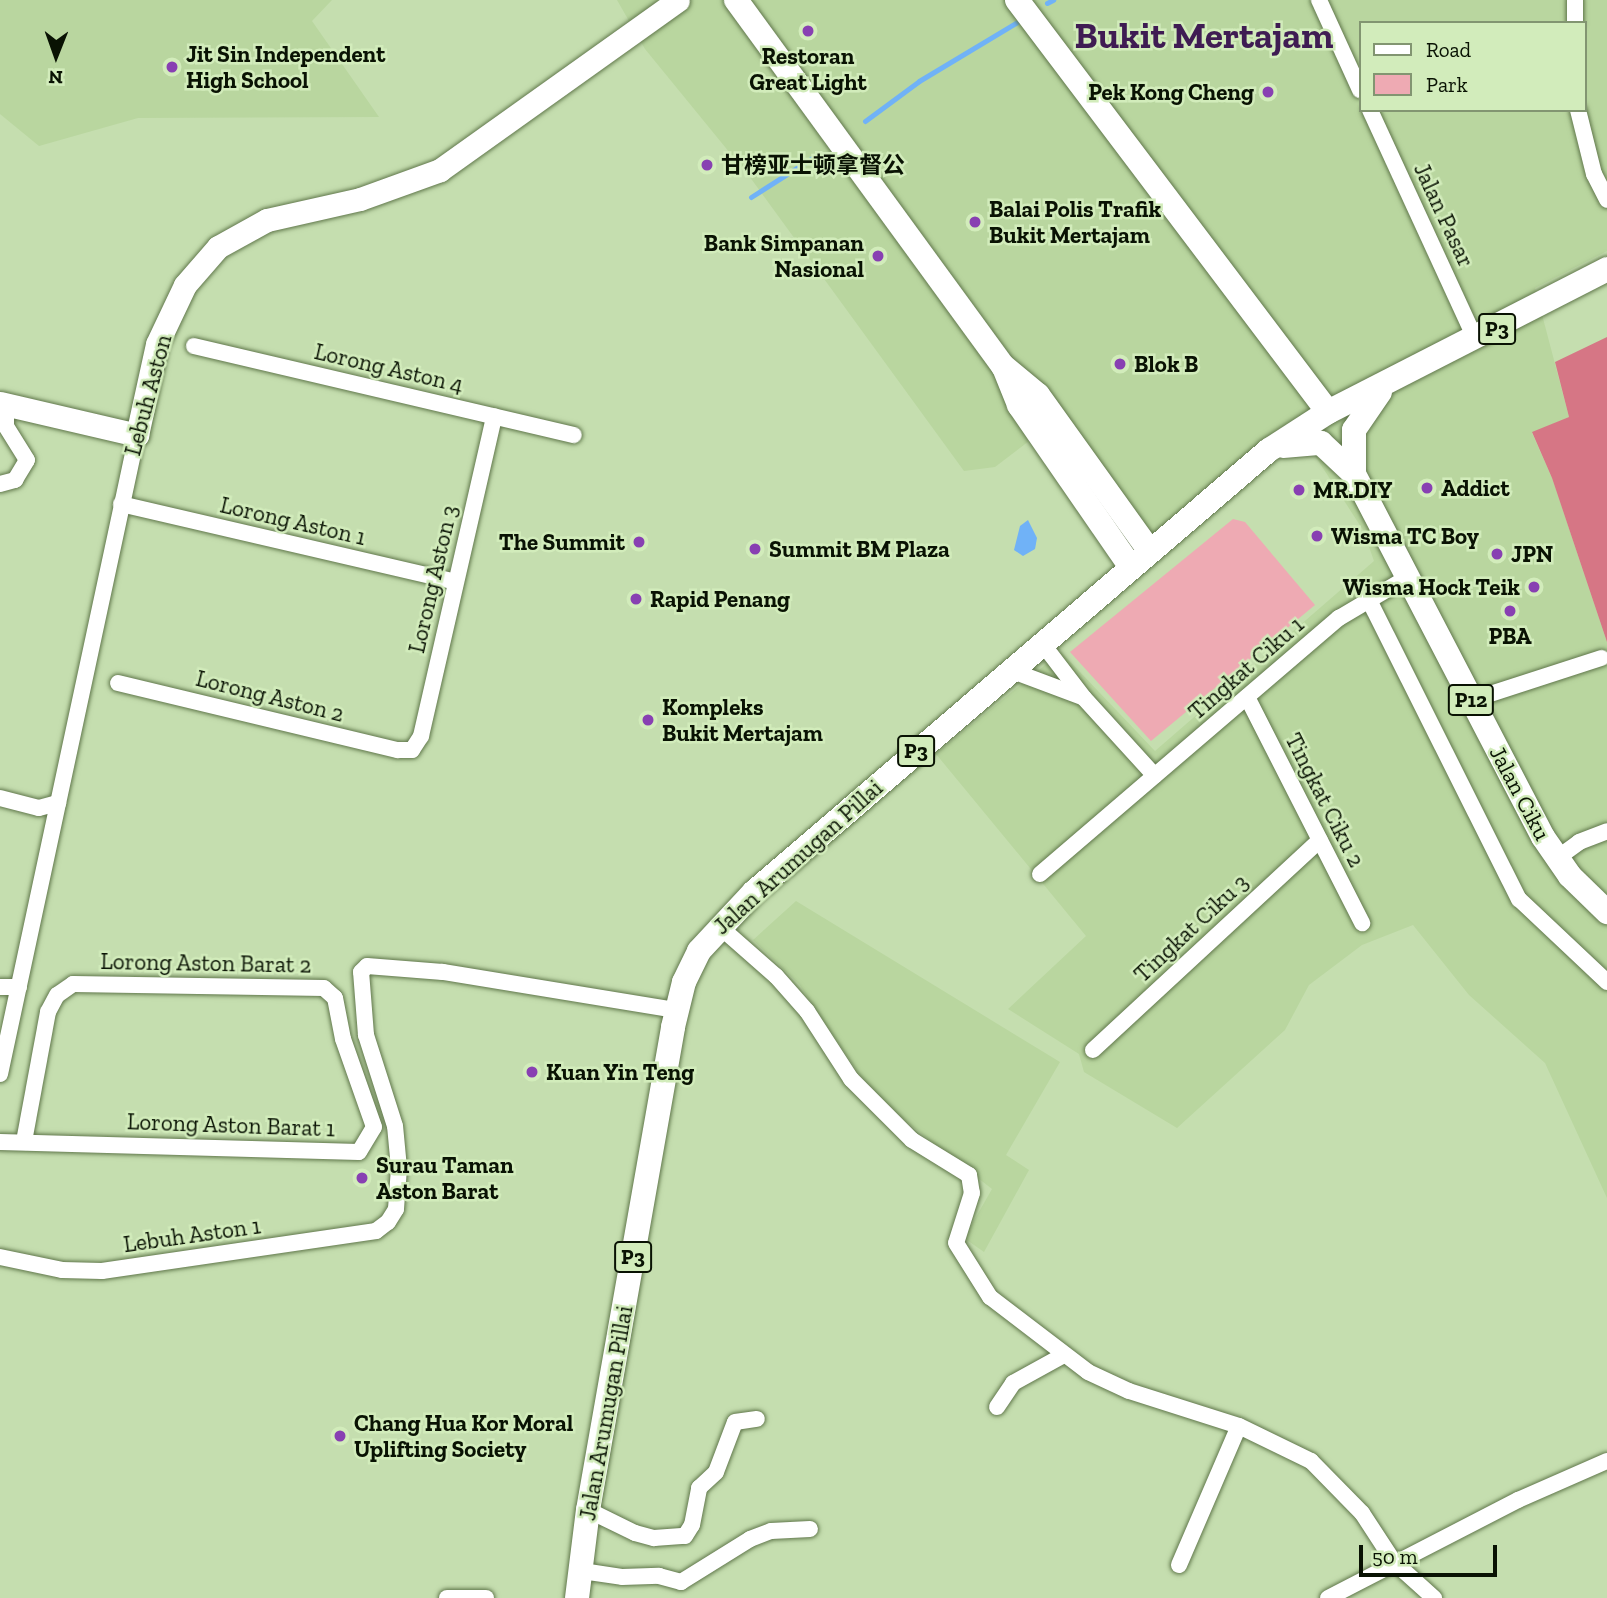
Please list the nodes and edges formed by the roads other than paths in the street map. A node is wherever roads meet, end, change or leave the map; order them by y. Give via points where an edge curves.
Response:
1 (678, 0) edge
2 (736, 0) edge
3 (1017, 0) edge
4 (1320, 0) edge
5 (1575, 0) edge
6 (1575, 21) edge
7 (1358, 86) edge
8 (1371, 112) edge
9 (1578, 112) edge
10 (1607, 200) edge
11 (1607, 269) edge
12 (1476, 340) junction
13 (194, 346) dead end
14 (1003, 366) junction
15 (1385, 386) junction
16 (3, 404) edge
17 (1328, 412) junction
18 (494, 416) junction
19 (137, 435) junction
20 (574, 435) dead end
21 (1269, 450) junction
22 (1354, 474) junction
23 (0, 484) edge
24 (121, 504) junction
25 (1149, 550) junction
26 (1130, 566) junction
27 (1408, 577) junction
28 (455, 582) junction
29 (1368, 598) junction
30 (1042, 643) junction
31 (1601, 658) dead end
32 (1010, 670) junction
33 (118, 683) dead end
34 (1247, 697) junction
35 (1084, 698) junction
36 (1472, 700) junction
37 (412, 750) joint
38 (1155, 776) junction
39 (0, 798) edge
40 (58, 803) junction
41 (1607, 831) edge
42 (1320, 840) junction
43 (1556, 859) junction
44 (1041, 874) dead end
45 (1607, 912) edge
46 (1362, 923) dead end
47 (719, 926) junction
48 (1607, 982) edge
49 (0, 986) edge
50 (19, 987) junction
51 (676, 1010) junction
52 (340, 1017) joint
53 (1093, 1050) dead end
54 (0, 1074) edge
55 (0, 1142) edge
56 (24, 1142) junction
57 (0, 1257) edge
58 (1063, 1355) junction
59 (997, 1406) dead end
60 (757, 1419) dead end
61 (1239, 1426) junction
62 (1607, 1461) edge
63 (588, 1510) junction
64 (810, 1529) dead end
65 (1394, 1562) junction
66 (1179, 1564) dead end
67 (582, 1571) junction
68 (447, 1598) edge
69 (486, 1598) edge
70 (577, 1598) edge
71 (1328, 1598) edge
72 (1434, 1598) edge

1 - 19 street, Lebuh Aston via 440,170 360,199 267,220 218,247 185,285 157,344
2 - 14 main road
3 - 17 main road
4 - 7 street
5 - 6 street
8 - 12 street, Jalan Pasar
9 - 10 street via 1594,174
11 - 12 main road, Jalan Arumugan Pillai / P3
12 - 15 main road, Jalan Arumugan Pillai / P3
13 - 18 street, Lorong Aston 4
14 - 25 main road via 1038,395
14 - 26 main road via 1019,405
15 - 17 main road, Jalan Arumugan Pillai / P3
15 - 22 main road via 1354,430
16 - 19 street
16 - 23 street via 6,426 27,460 15,480
17 - 21 main road, Jalan Arumugan Pillai / P3
18 - 20 street, Lorong Aston 4
18 - 28 street, Lorong Aston 3
19 - 24 street, Lebuh Aston
21 - 22 main road via 1297,441 1321,443
21 - 25 main road, Jalan Arumugan Pillai / P3
22 - 27 main road, Jalan Ciku / P12
24 - 28 street, Lorong Aston 1
24 - 40 street, Lebuh Aston
25 - 26 main road, Jalan Arumugan Pillai / P3
26 - 30 main road, Jalan Arumugan Pillai / P3
27 - 29 street, Tingkat Ciku 1
27 - 36 main road, Jalan Ciku / P12
28 - 37 street, Lorong Aston 3 via 421,736
29 - 34 street, Tingkat Ciku 1
29 - 48 street via 1519,899
30 - 32 main road, Jalan Arumugan Pillai / P3
30 - 35 street
31 - 36 street
32 - 35 street
32 - 47 main road, Jalan Arumugan Pillai / P3
33 - 37 street, Lorong Aston 2
34 - 38 street, Tingkat Ciku 1
34 - 42 street, Tingkat Ciku 2
35 - 38 street
36 - 43 main road, Jalan Ciku / P12
38 - 44 street, Tingkat Ciku 1
39 - 40 street via 39,808
40 - 50 street, Lebuh Aston
41 - 43 street via 1578,842
42 - 46 street, Tingkat Ciku 2
42 - 53 street, Tingkat Ciku 3
43 - 45 main road, Jalan Ciku / P12
47 - 51 main road, Jalan Arumugan Pillai / P3 via 699,951
47 - 58 street via 776,975 807,1011 851,1079 912,1140 969,1175 972,1193 957,1234 958,1252 990,1297
49 - 50 street
50 - 54 street, Lebuh Aston
51 - 57 street, Lebuh Aston 1 via 443,972 367,966 361,972 366,1035 395,1126 398,1158 396,1209 388,1222 376,1231 102,1272 62,1270
51 - 63 main road, Jalan Arumugan Pillai / P3
52 - 56 street, Lorong Aston Barat 2 via 335,998 324,988 73,984 57,995 48,1012
52 - 56 street, Lorong Aston Barat 1 via 343,1039 374,1127 359,1152
55 - 56 street, Lorong Aston Barat 1
58 - 59 street via 1013,1383
58 - 61 street via 1088,1373 1129,1391
60 - 63 street via 735,1422 716,1472 699,1488 692,1525 685,1536 654,1538 635,1533
61 - 65 street via 1311,1461 1362,1513
61 - 66 street
62 - 65 street
63 - 67 main road, Jalan Arumugan Pillai / P3
64 - 67 street via 771,1531 750,1539 681,1582 659,1576
65 - 71 street
65 - 72 street
67 - 70 main road, Jalan Arumugan Pillai / P3
68 - 69 street

